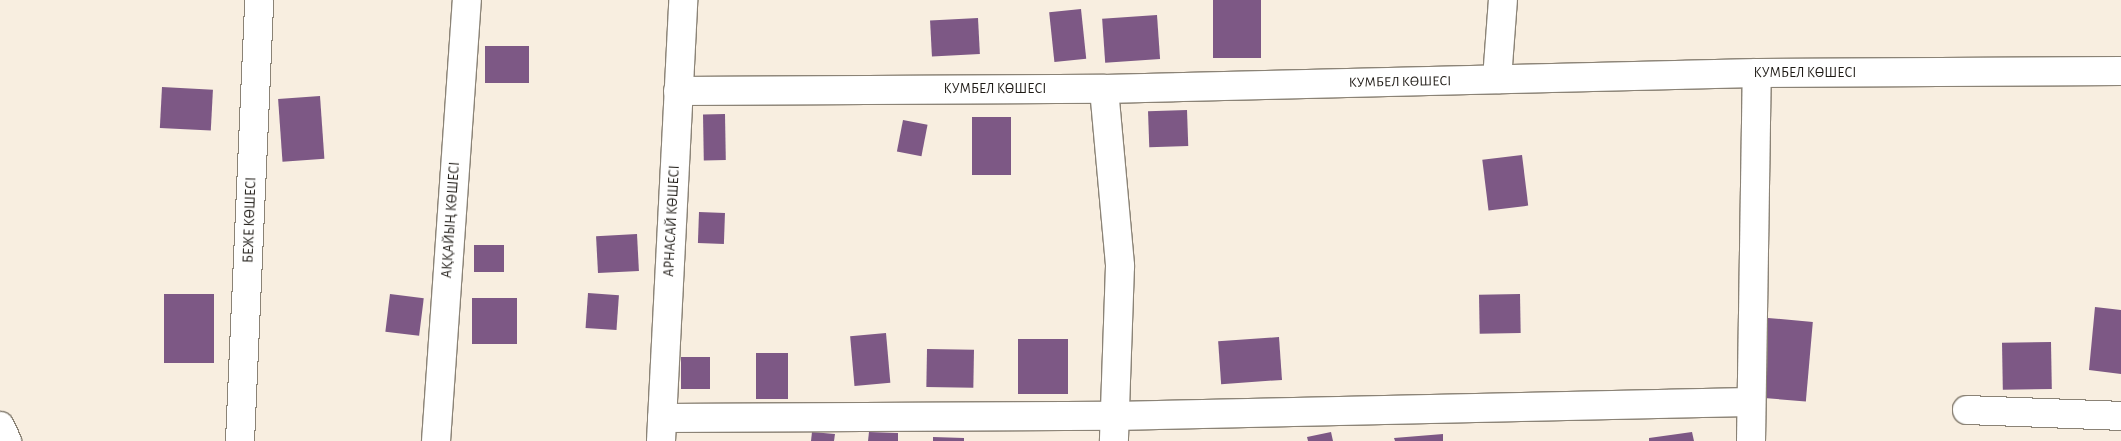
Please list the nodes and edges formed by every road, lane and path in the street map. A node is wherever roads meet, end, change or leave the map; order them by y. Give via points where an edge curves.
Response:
1 (259, 0) edge
2 (467, 0) edge
3 (683, 0) edge
4 (1503, 0) edge
5 (2121, 71) edge
6 (1757, 73) junction
7 (1497, 79) junction
8 (1104, 89) junction
9 (678, 91) junction
10 (1750, 402) junction
11 (1967, 410) dead end
12 (2121, 416) edge
13 (0, 426) edge
14 (1115, 428) edge
15 (662, 429) edge
16 (7, 441) edge
17 (240, 441) edge
18 (436, 441) edge
19 (1751, 441) edge

1 - 17 street, БЕЖЕ КӨШЕСІ
2 - 18 street, АҚҚАЙЫҢ КӨШЕСІ
3 - 9 street, АРНАСАЙ КӨШЕСІ
4 - 7 street
5 - 6 street, КУМБЕЛ KӨШЕСІ
6 - 7 street, КУМБЕЛ KӨШЕСІ
6 - 10 street
7 - 8 street, КУМБЕЛ KӨШЕСІ
8 - 9 street, КУМБЕЛ KӨШЕСІ
8 - 14 street via 1120,266
9 - 15 street, АРНАСАЙ КӨШЕСІ
10 - 14 street
10 - 19 street
11 - 12 street
13 - 16 street
14 - 15 street

